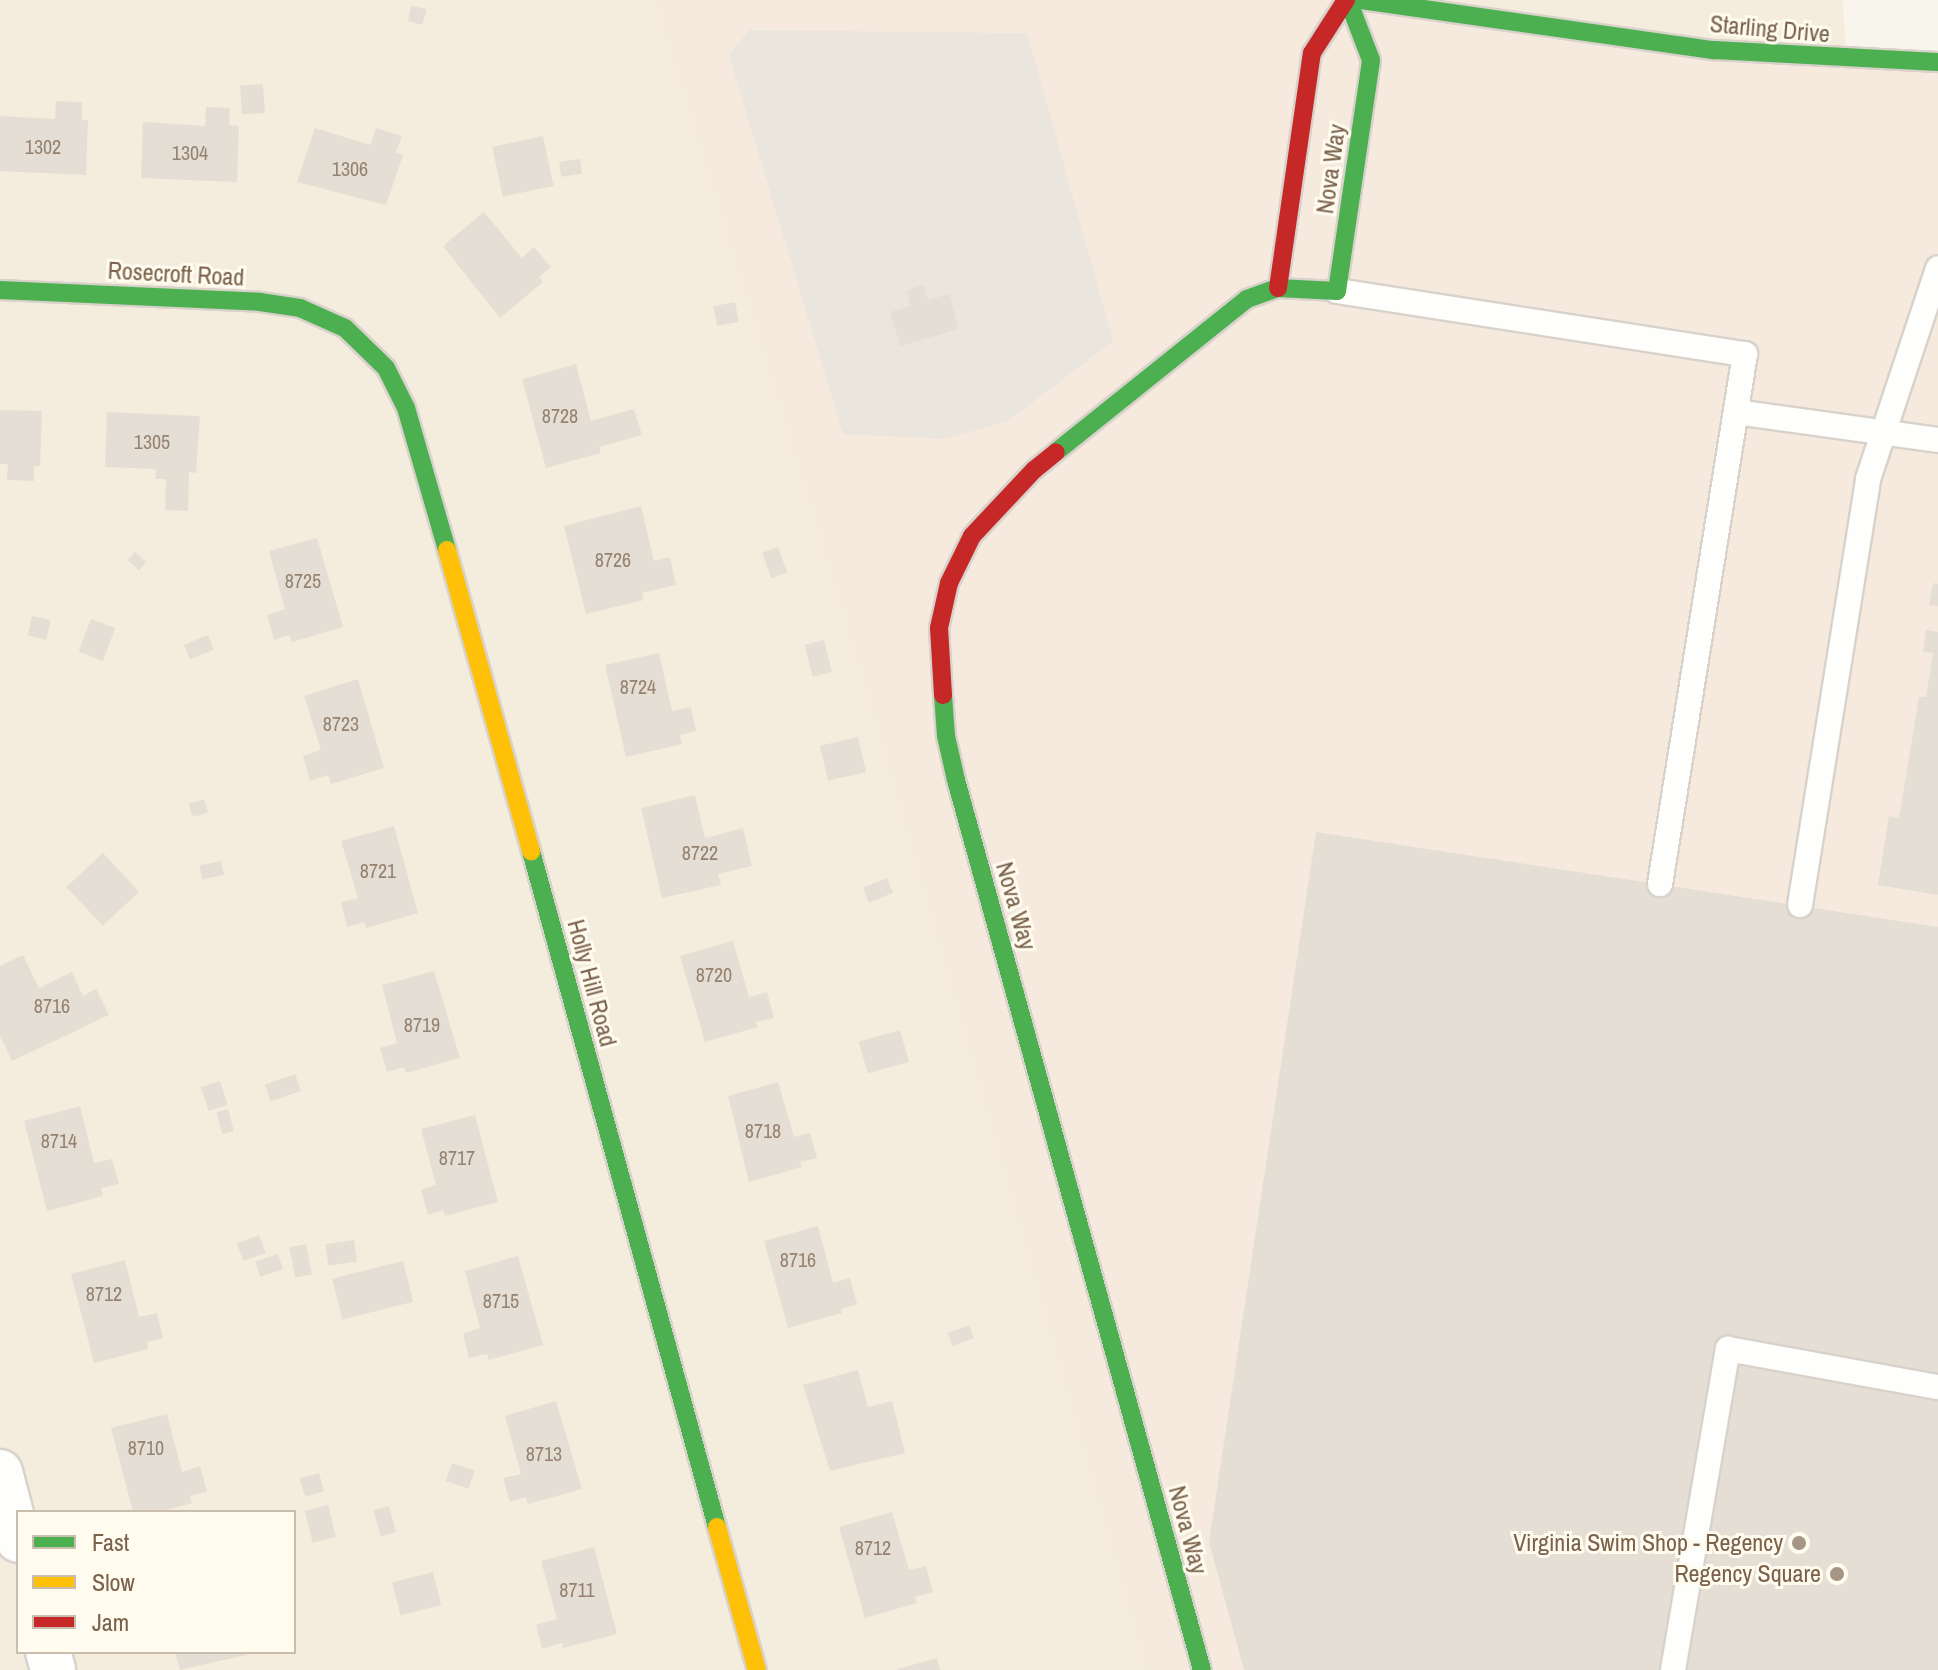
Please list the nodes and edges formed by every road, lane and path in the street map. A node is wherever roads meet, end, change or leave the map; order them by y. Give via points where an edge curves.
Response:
1 (1347, 0) edge
2 (1361, 0) edge
3 (1938, 62) edge
4 (1938, 268) edge
5 (1278, 288) junction
6 (0, 290) edge
7 (1337, 291) junction
8 (345, 328) joint
9 (1736, 412) junction
10 (1884, 431) junction
11 (1938, 440) edge
12 (1660, 884) dead end
13 (1800, 905) dead end
14 (1938, 1387) edge
15 (0, 1472) edge
16 (16, 1532) edge
17 (757, 1670) edge
18 (1202, 1670) edge
19 (1673, 1670) edge

1 - 5 street, Nova Way via 1312,53
1 - 7 street, Nova Way via 1371,60
2 - 3 street, Starling Drive via 1714,50
4 - 10 lane
5 - 7 street, Nova Way
5 - 18 street, Nova Way via 1247,299 1012,490 959,558 939,628 943,709 956,780
6 - 8 street, Rosecroft Road via 260,302 300,308
7 - 9 lane via 1745,354
8 - 17 street, Holly Hill Road via 386,368 406,408
9 - 10 lane
9 - 12 lane
10 - 11 lane
10 - 13 lane via 1868,479
14 - 19 lane via 1728,1349
15 - 16 street

